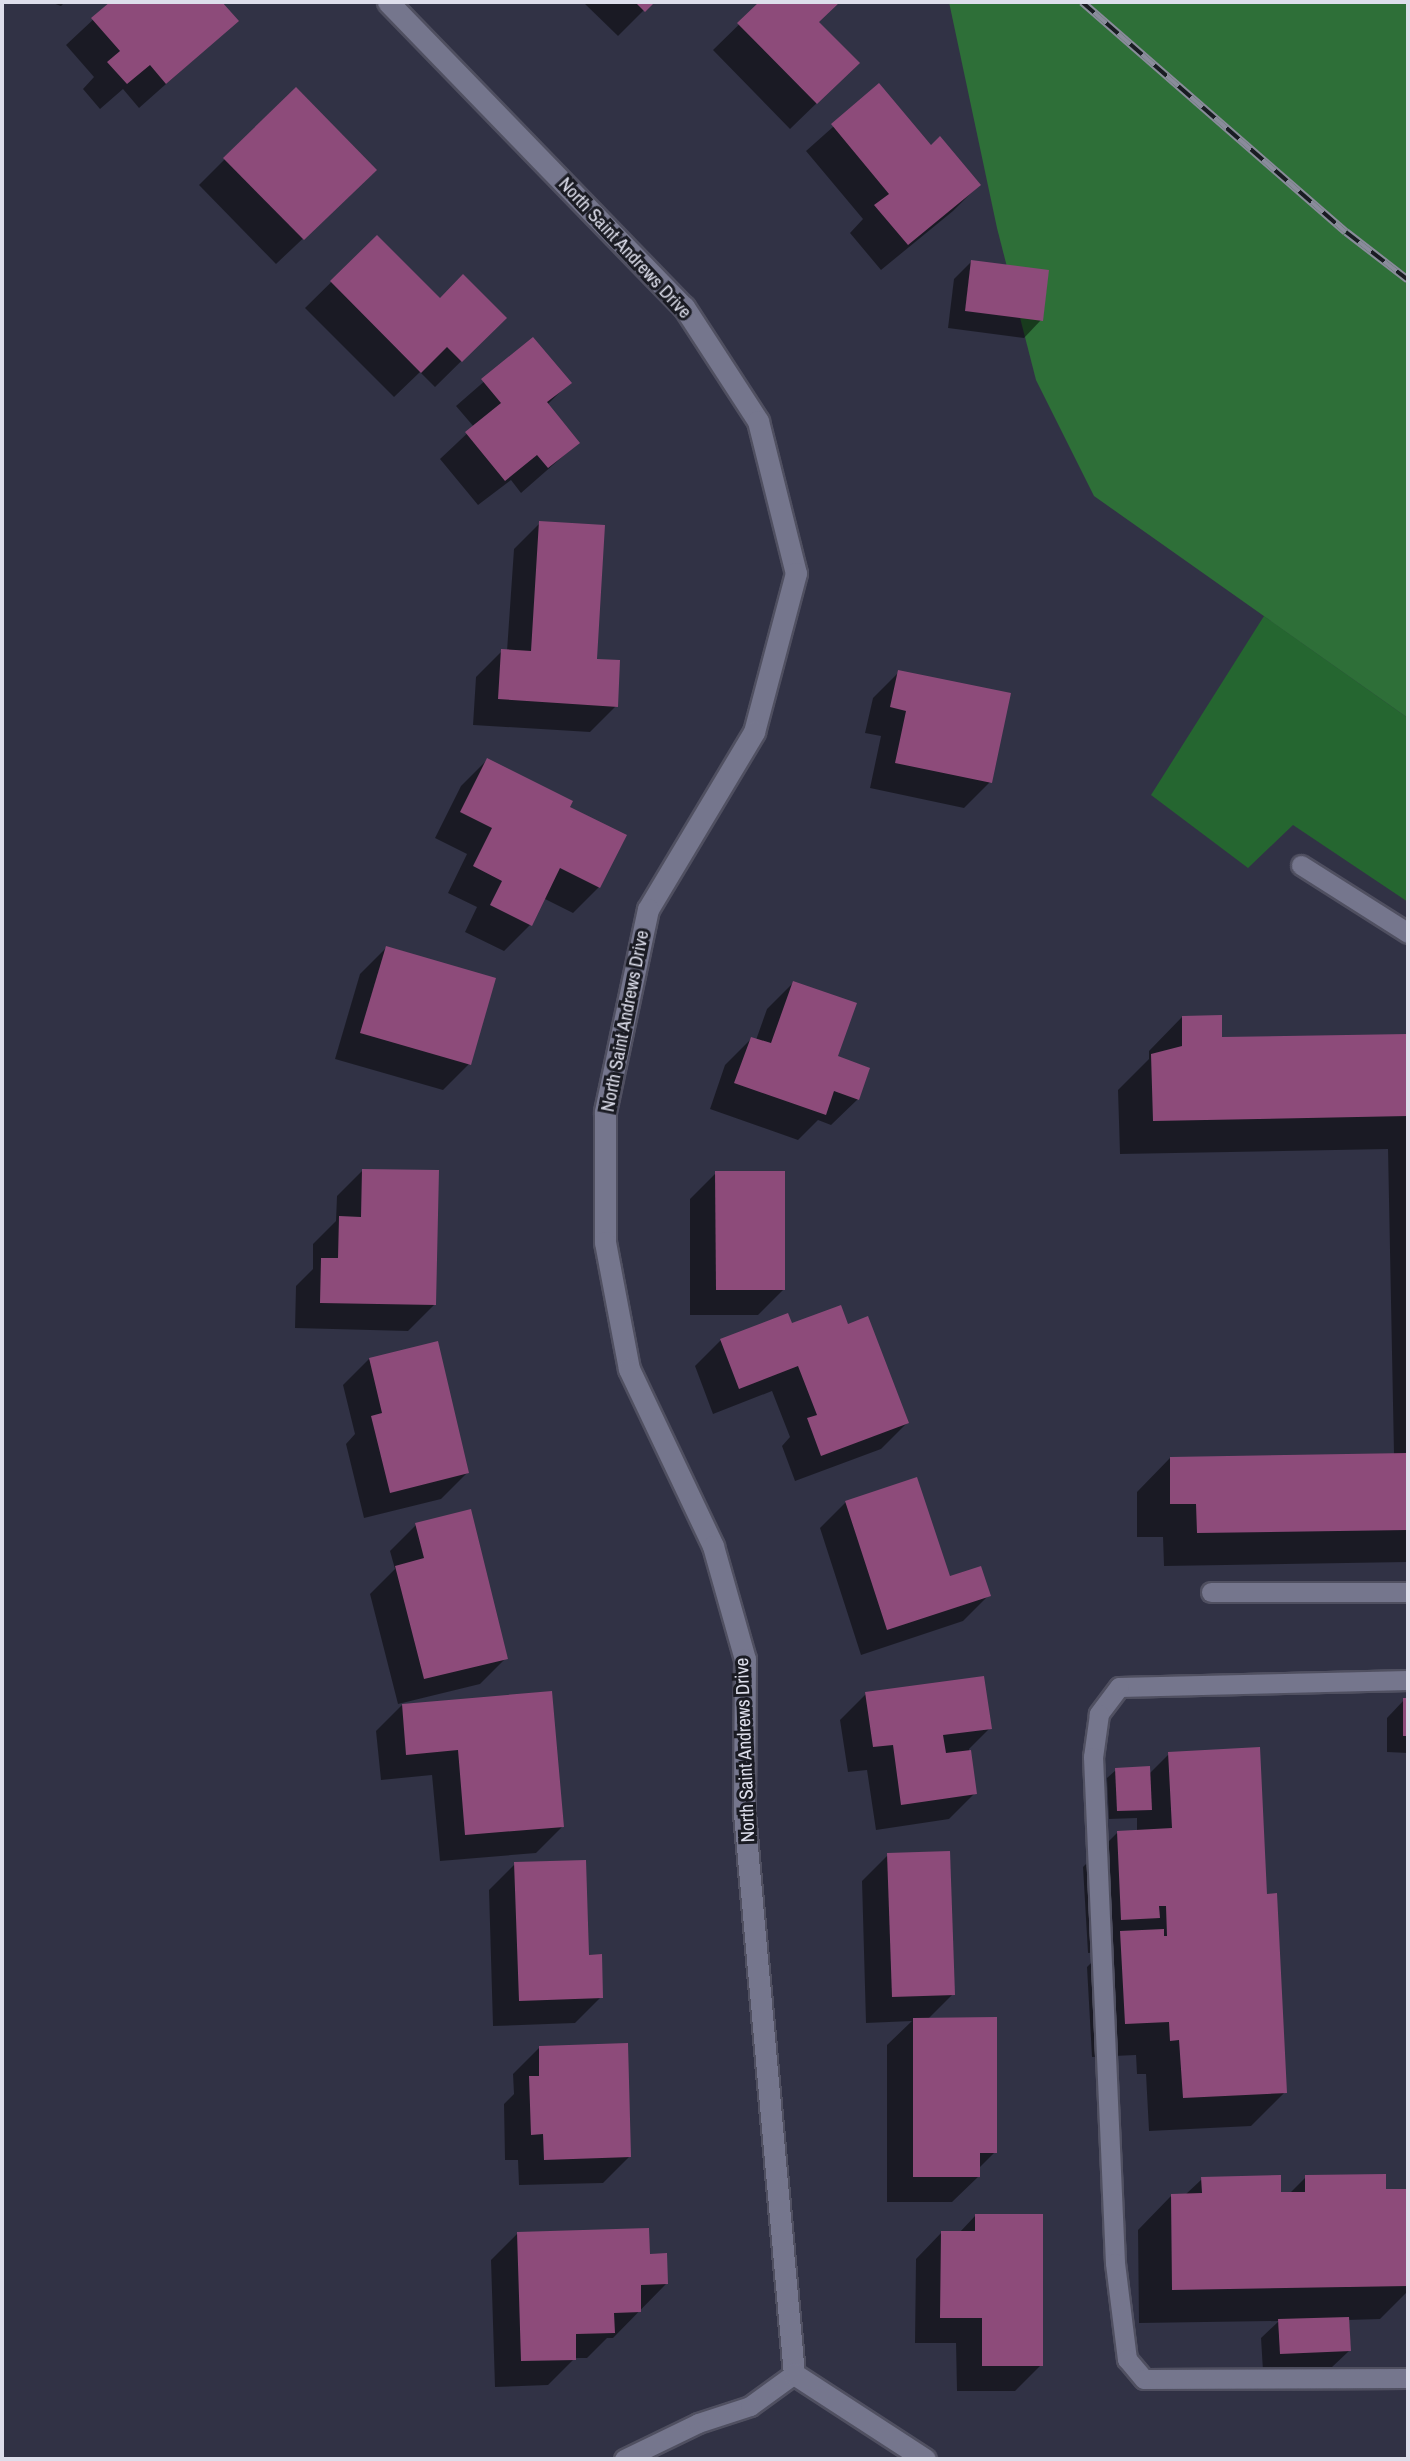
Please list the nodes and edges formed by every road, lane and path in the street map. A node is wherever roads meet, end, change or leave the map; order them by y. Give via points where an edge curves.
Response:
1 (388, 2) edge
2 (1301, 865) dead end
3 (1408, 933) edge
4 (1211, 1592) dead end
5 (1408, 1592) edge
6 (1408, 1679) edge
7 (794, 2374) junction
8 (1408, 2378) edge
9 (624, 2459) edge
10 (925, 2459) edge

1 - 7 street, North Saint Andrews Drive via 684,307 758,421 796,573 754,733 648,909 605,1112 604,1242 629,1369 713,1546 745,1659 744,1813
2 - 3 lane
4 - 5 lane
6 - 8 lane via 1119,1687 1099,1714 1093,1757 1115,2263 1127,2359 1144,2379
7 - 9 lane via 750,2406 698,2423
7 - 10 street

